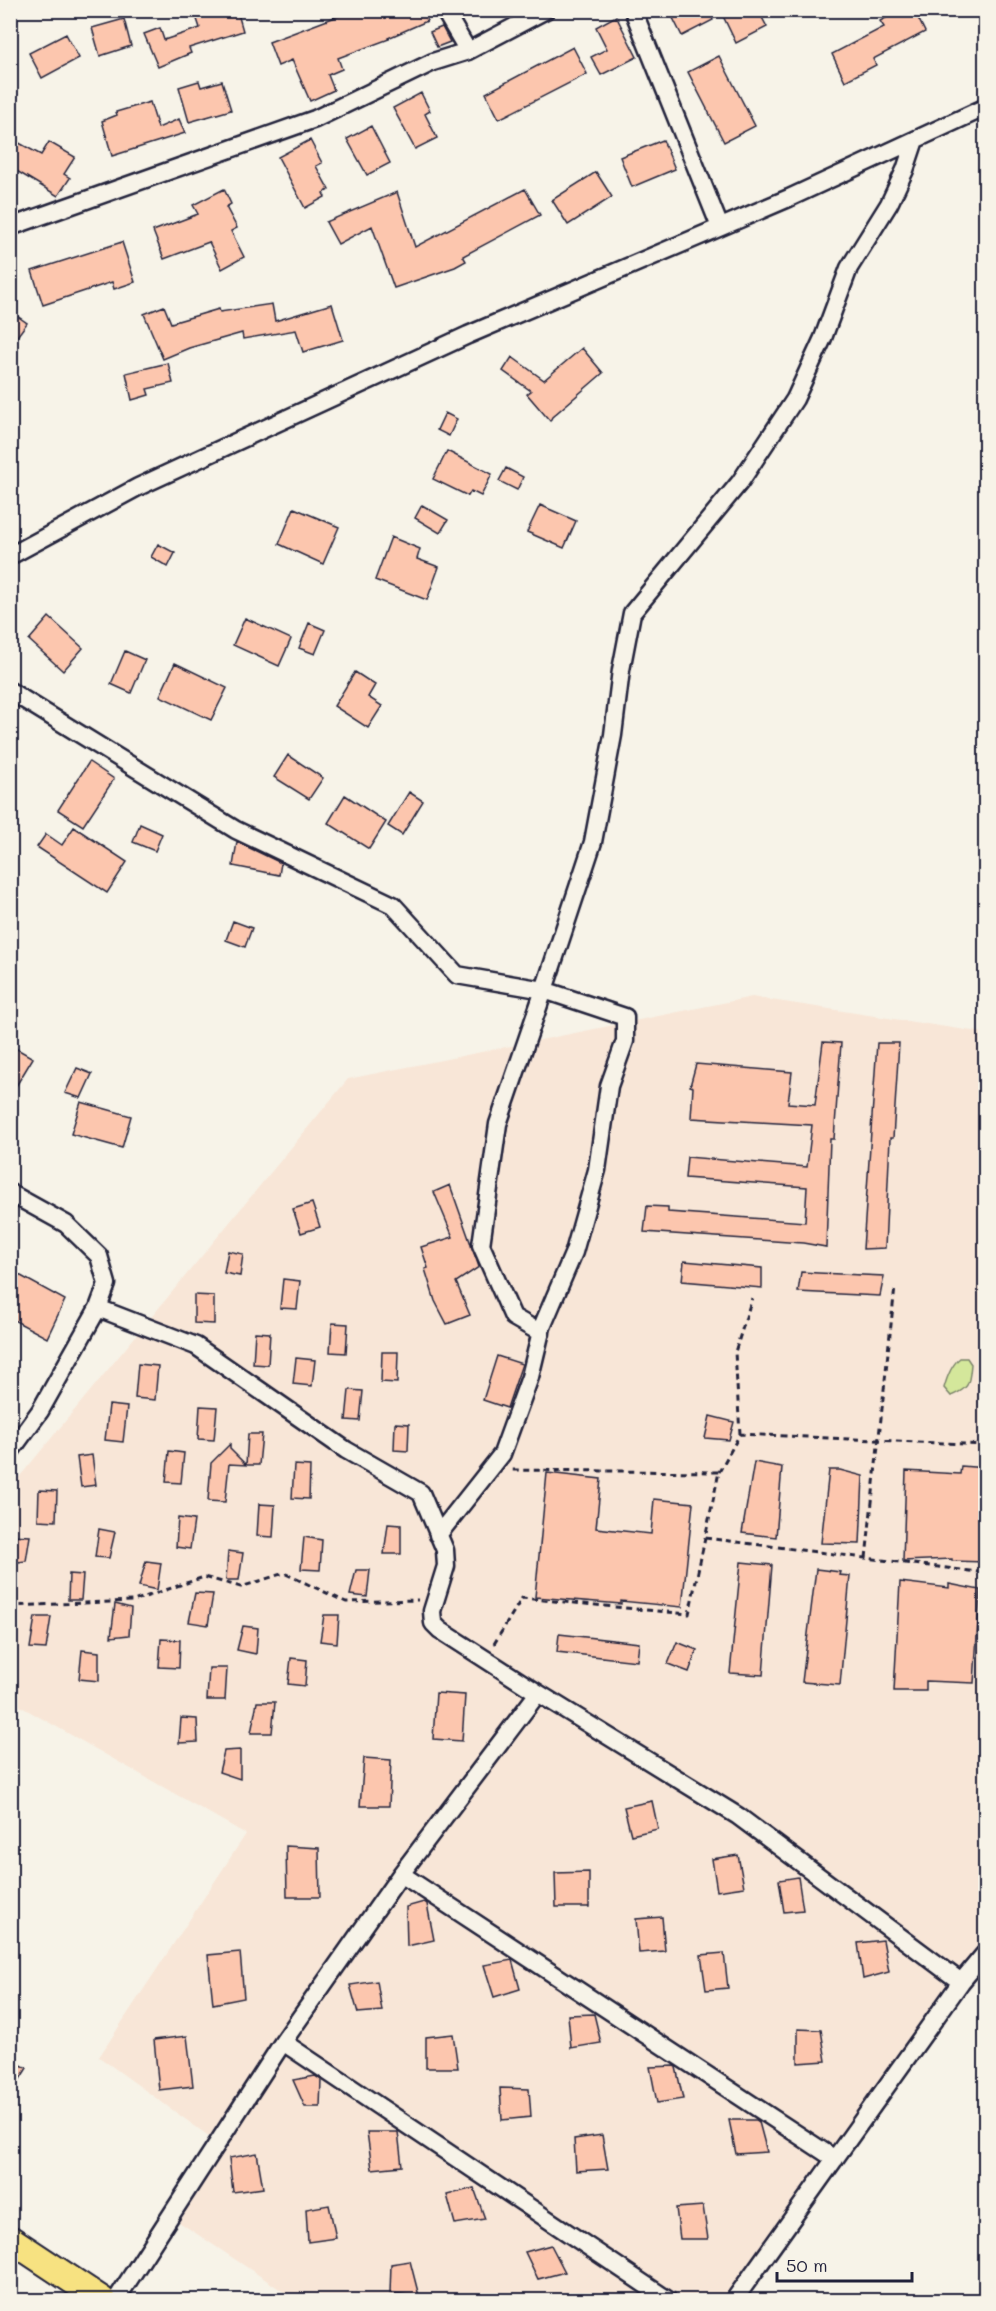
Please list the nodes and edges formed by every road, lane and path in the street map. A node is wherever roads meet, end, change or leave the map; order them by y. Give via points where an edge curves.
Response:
1 (444, 10) edge
2 (546, 10) edge
3 (633, 10) edge
4 (468, 51) junction
5 (986, 107) edge
6 (915, 140) junction
7 (10, 227) edge
8 (720, 227) junction
9 (10, 556) edge
10 (10, 691) edge
11 (544, 990) junction
12 (10, 1193) edge
13 (895, 1287) dead end
14 (752, 1298) dead end
15 (98, 1308) junction
16 (541, 1333) junction
17 (740, 1434) junction
18 (877, 1440) junction
19 (986, 1445) edge
20 (10, 1452) edge
21 (510, 1470) dead end
22 (718, 1472) junction
23 (438, 1535) junction
24 (705, 1538) junction
25 (866, 1558) junction
26 (986, 1573) edge
27 (436, 1600) junction
28 (10, 1606) edge
29 (485, 1659) junction
30 (538, 1693) junction
31 (401, 1874) junction
32 (986, 1952) edge
33 (961, 1982) junction
34 (283, 2042) junction
35 (835, 2159) junction
36 (10, 2239) edge
37 (102, 2301) edge
38 (116, 2301) edge
39 (668, 2301) edge
40 (734, 2301) edge

1 - 4 street
2 - 4 street
3 - 8 street
4 - 7 street via 433,62 315,118
5 - 6 street
6 - 8 street
6 - 11 street via 889,204 849,268 795,399 740,482 632,613 592,842
8 - 9 street via 468,335 159,477
10 - 11 street via 236,830 393,905 456,975
11 - 16 street via 498,1124 481,1245 513,1317
11 - 16 street via 625,1017 625,1041 609,1086 597,1170 574,1252
12 - 15 street via 66,1224 99,1256 107,1284
13 - 18 path
14 - 17 path via 735,1352
15 - 20 street via 40,1411
15 - 23 street via 196,1346 346,1450 421,1493
16 - 23 street via 530,1377 502,1454
17 - 18 path
17 - 22 path
18 - 19 path
18 - 25 path
21 - 22 path
22 - 24 path
23 - 27 street via 445,1550 446,1566
24 - 25 path
24 - 29 path via 689,1614 522,1598
25 - 26 path
27 - 28 path via 346,1602 284,1573 241,1587 204,1577 134,1601
27 - 29 street via 433,1623
29 - 30 street
30 - 31 street
30 - 33 street via 738,1816
31 - 34 street
31 - 35 street
32 - 33 street
33 - 35 street
34 - 38 street
34 - 39 street
35 - 40 street
36 - 37 main road

